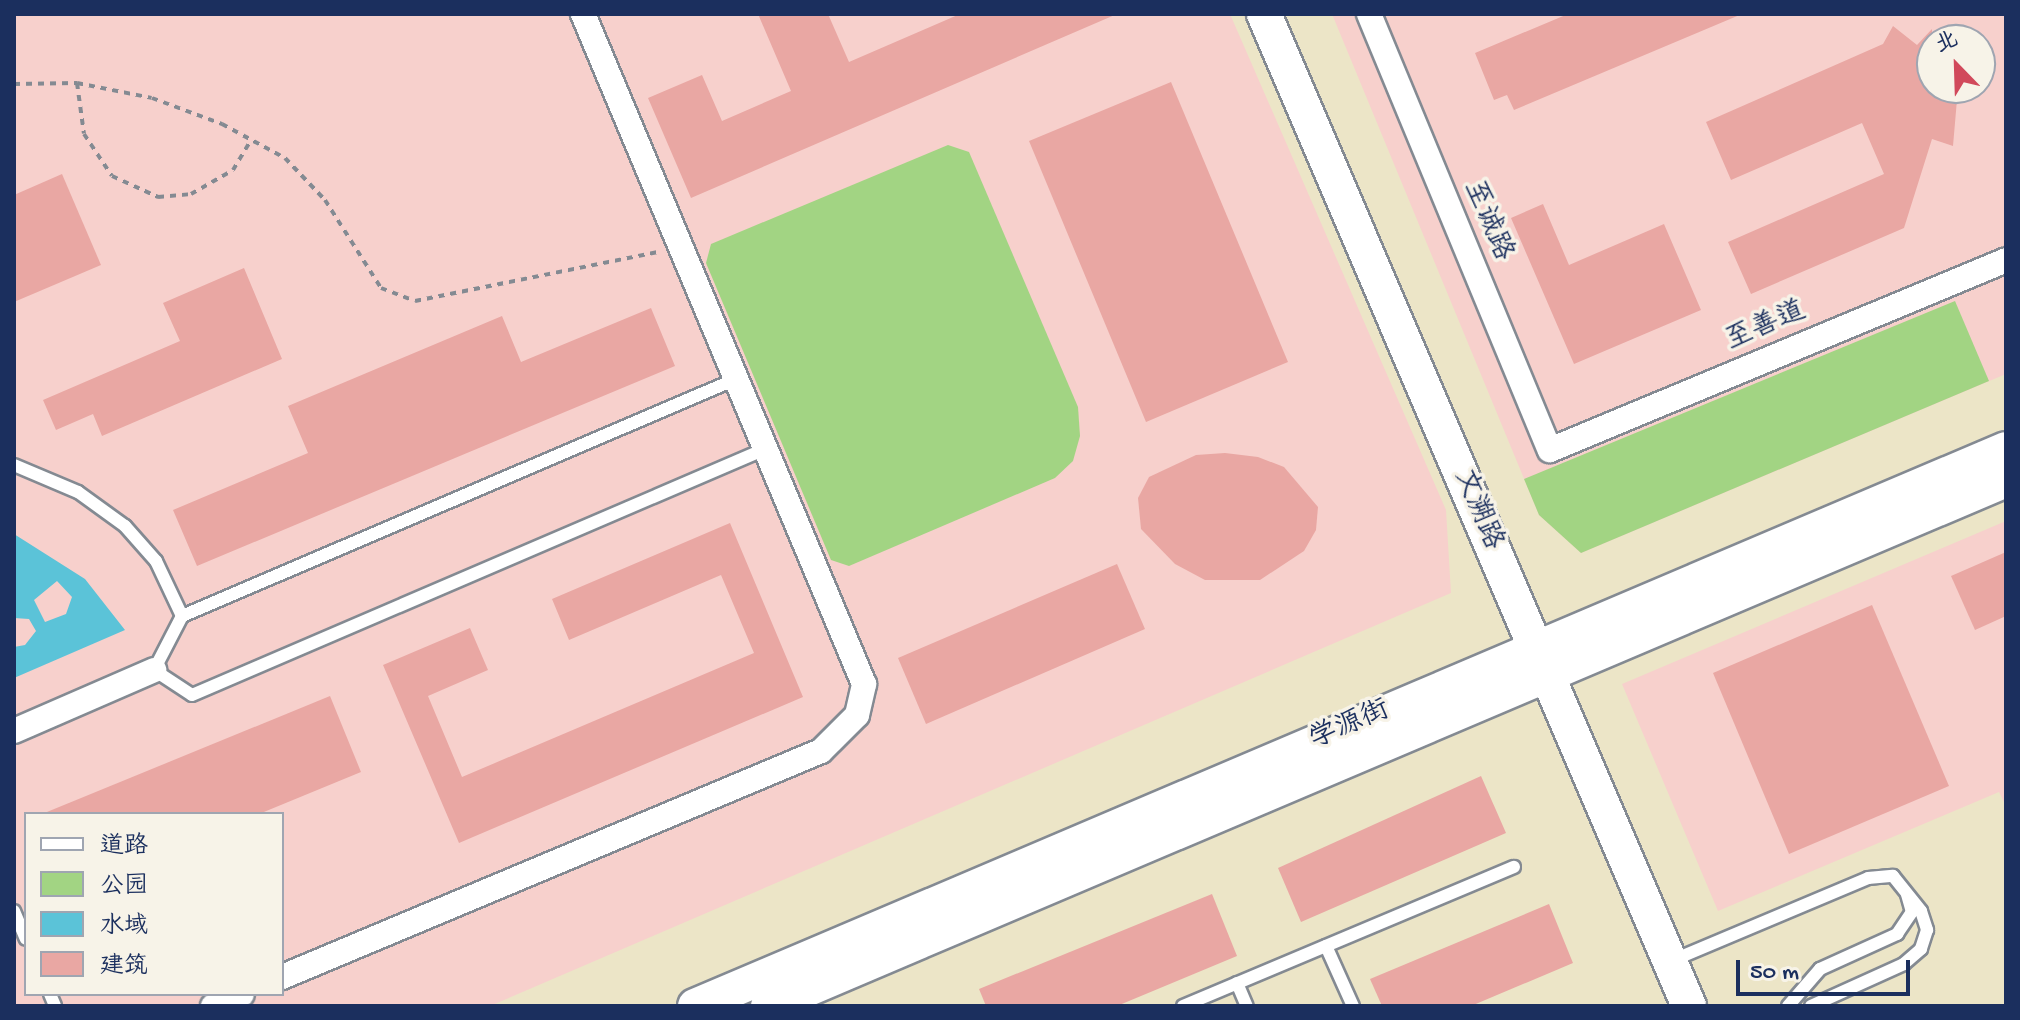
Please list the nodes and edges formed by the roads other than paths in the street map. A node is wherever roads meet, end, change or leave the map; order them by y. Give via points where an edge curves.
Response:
1 (583, 14) edge
2 (1264, 14) edge
3 (1369, 14) edge
4 (2006, 260) edge
5 (736, 379) junction
6 (765, 449) junction
7 (2006, 449) edge
8 (1550, 450) joint
9 (14, 465) edge
10 (2006, 480) edge
11 (182, 616) junction
12 (1542, 662) junction
13 (154, 670) junction
14 (14, 731) edge
15 (1514, 867) dead end
16 (1904, 886) junction
17 (14, 911) edge
18 (24, 934) edge
19 (1326, 946) junction
20 (1670, 961) junction
21 (284, 976) edge
22 (1237, 983) junction
23 (237, 996) edge
24 (213, 1006) edge
25 (695, 1006) edge
26 (768, 1006) edge
27 (1183, 1006) edge
28 (1247, 1006) edge
29 (1353, 1006) edge
30 (1689, 1006) edge
31 (1788, 1006) edge
32 (1811, 1006) edge

1 - 5 street
2 - 12 main road, 文溯路
3 - 8 street, 至诚路
4 - 8 street, 至善道
5 - 6 street
5 - 11 lane
6 - 13 lane via 192,695
6 - 21 street via 864,684 857,715 821,751
7 - 12 main road, 学源街
9 - 11 lane via 78,492 125,526 156,561
10 - 12 main road, 学源街
11 - 13 lane
12 - 20 main road, 文溯路
12 - 25 main road, 学源街
12 - 26 main road, 学源街
13 - 14 street
15 - 19 lane
16 - 20 lane via 1893,876 1868,878
16 - 31 lane via 1912,912 1897,934 1820,969
16 - 32 lane via 1927,930 1921,949 1904,964
17 - 18 lane
19 - 22 lane
19 - 29 lane
20 - 30 main road, 文溯路
22 - 27 lane
22 - 28 lane
23 - 24 street

